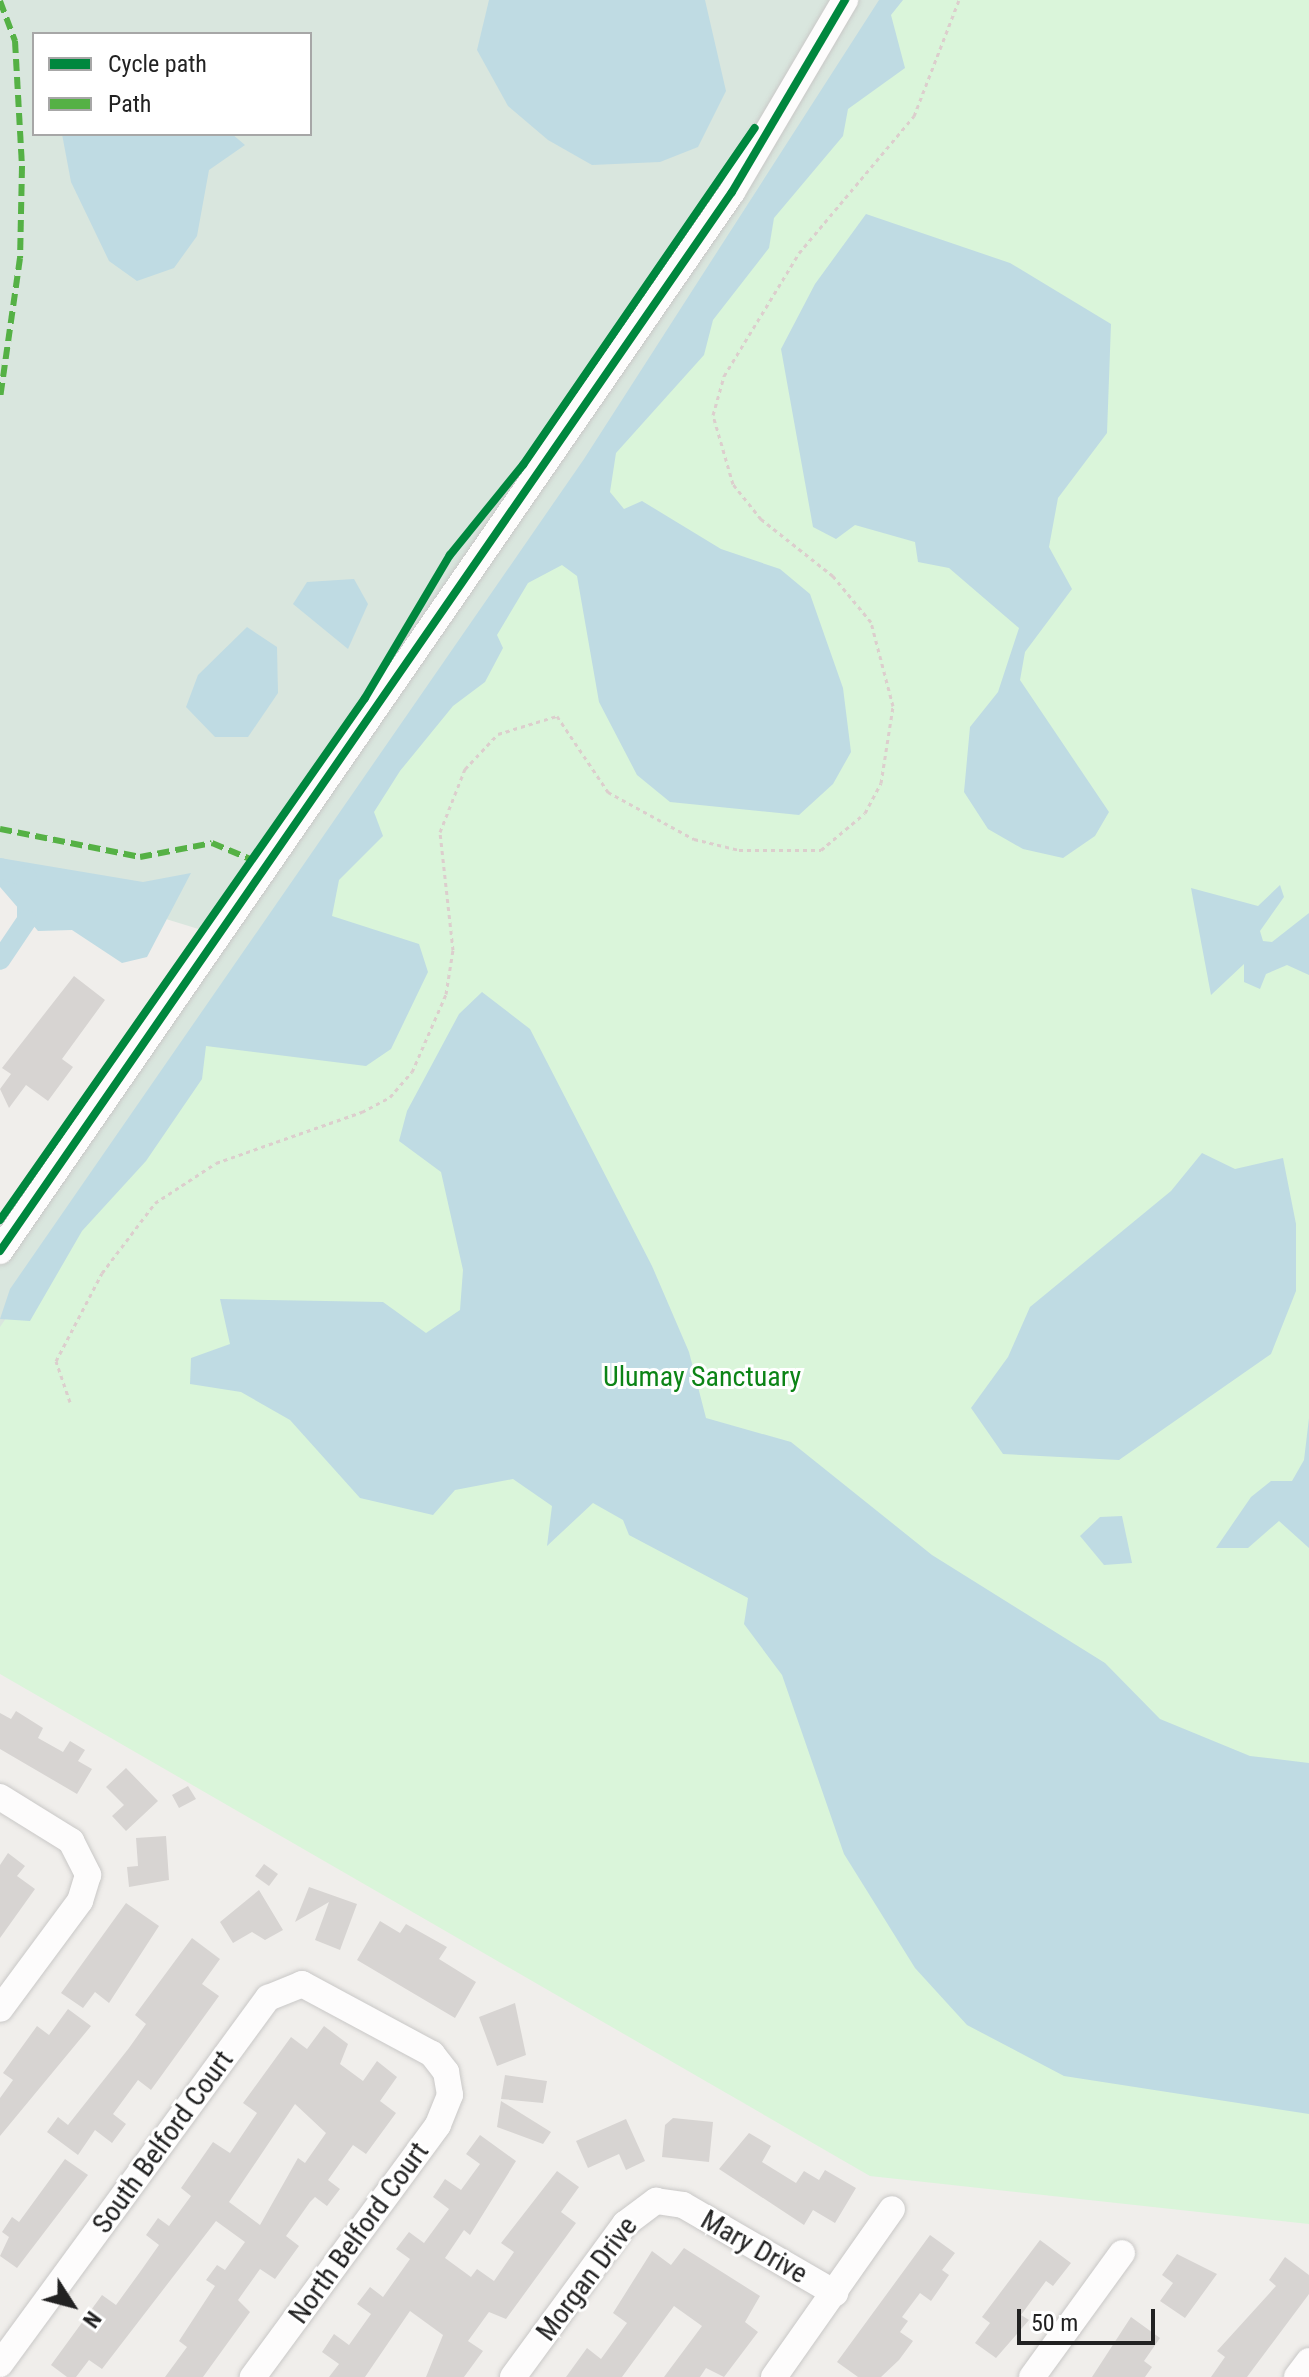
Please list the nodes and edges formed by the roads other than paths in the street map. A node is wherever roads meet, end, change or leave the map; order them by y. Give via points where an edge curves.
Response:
1 (845, 0) edge
2 (0, 1251) edge
3 (0, 1797) edge
4 (0, 2009) edge
5 (450, 2082) joint
6 (673, 2201) joint
7 (892, 2209) dead end
8 (1122, 2253) dead end
9 (835, 2293) junction
10 (1309, 2361) edge
11 (0, 2364) edge
12 (253, 2377) edge
13 (513, 2377) edge
14 (774, 2377) edge
15 (1032, 2377) edge
16 (1297, 2377) edge

1 - 2 street via 732,192
3 - 4 street via 71,1841 88,1875 80,1901
5 - 11 street, South Belford Court via 432,2054 313,1986 290,1985 268,1998
5 - 12 street, North Belford Court via 438,2125
6 - 9 street, Mary Drive
6 - 13 street, Morgan Drive via 645,2205 625,2224
7 - 9 street
8 - 15 street
9 - 14 street
10 - 16 street

